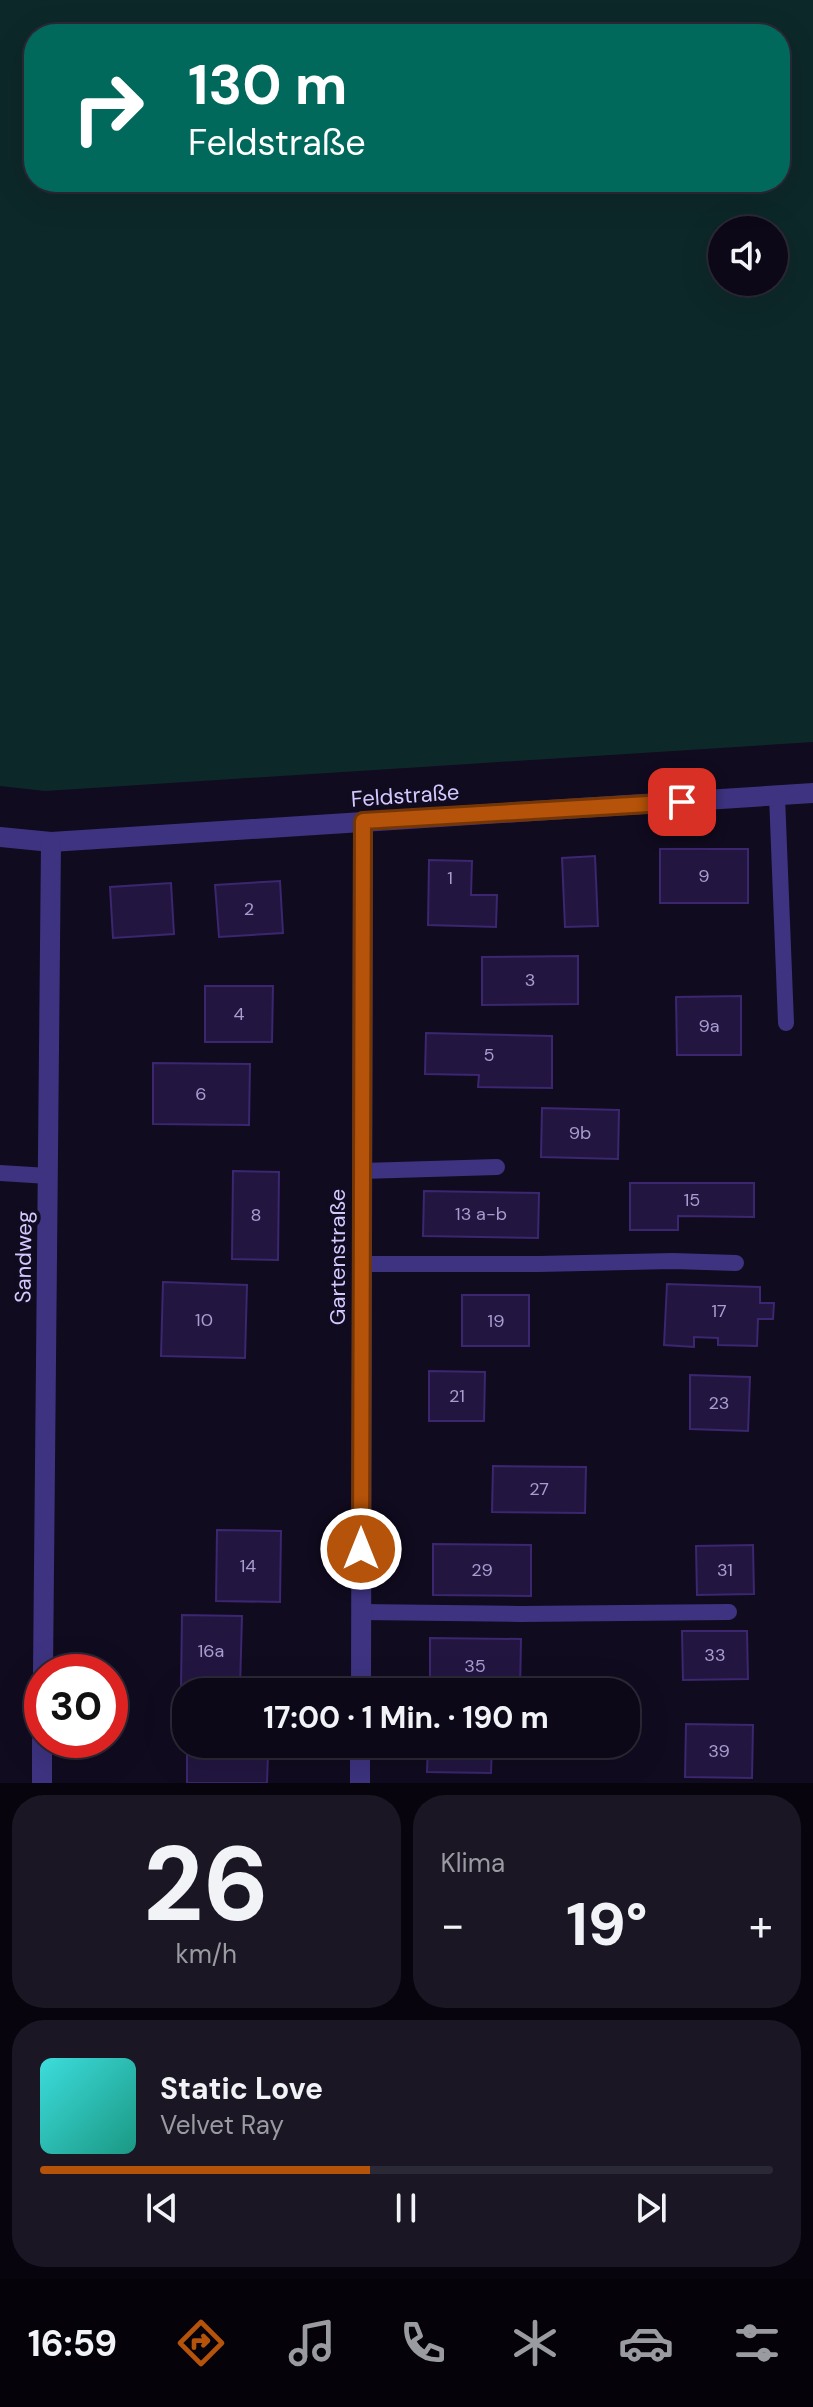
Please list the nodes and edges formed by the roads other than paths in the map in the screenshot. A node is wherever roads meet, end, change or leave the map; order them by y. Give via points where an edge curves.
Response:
1 (813, 793) edge
2 (777, 796) junction
3 (363, 821) junction
4 (0, 837) edge
5 (51, 842) junction
6 (786, 1023) dead end
7 (497, 1167) dead end
8 (362, 1171) junction
9 (0, 1173) edge
10 (48, 1176) junction
11 (736, 1263) dead end
12 (361, 1264) junction
13 (361, 1612) junction
14 (729, 1612) dead end
15 (43, 1654) edge
16 (361, 1678) edge
17 (42, 1758) edge
18 (360, 1758) edge
19 (42, 1783) edge
20 (360, 1783) edge

1 - 2 street, Feldstraße
2 - 3 street, Feldstraße
2 - 6 lane
3 - 5 street, Feldstraße
3 - 8 street, Gartenstraße
4 - 5 street, Feldstraße
5 - 10 street, Sandweg
7 - 8 lane
8 - 12 street, Gartenstraße
9 - 10 lane
10 - 15 street, Sandweg
11 - 12 lane
12 - 13 street, Gartenstraße
13 - 14 lane
13 - 16 street, Gartenstraße
17 - 19 street
18 - 20 street

